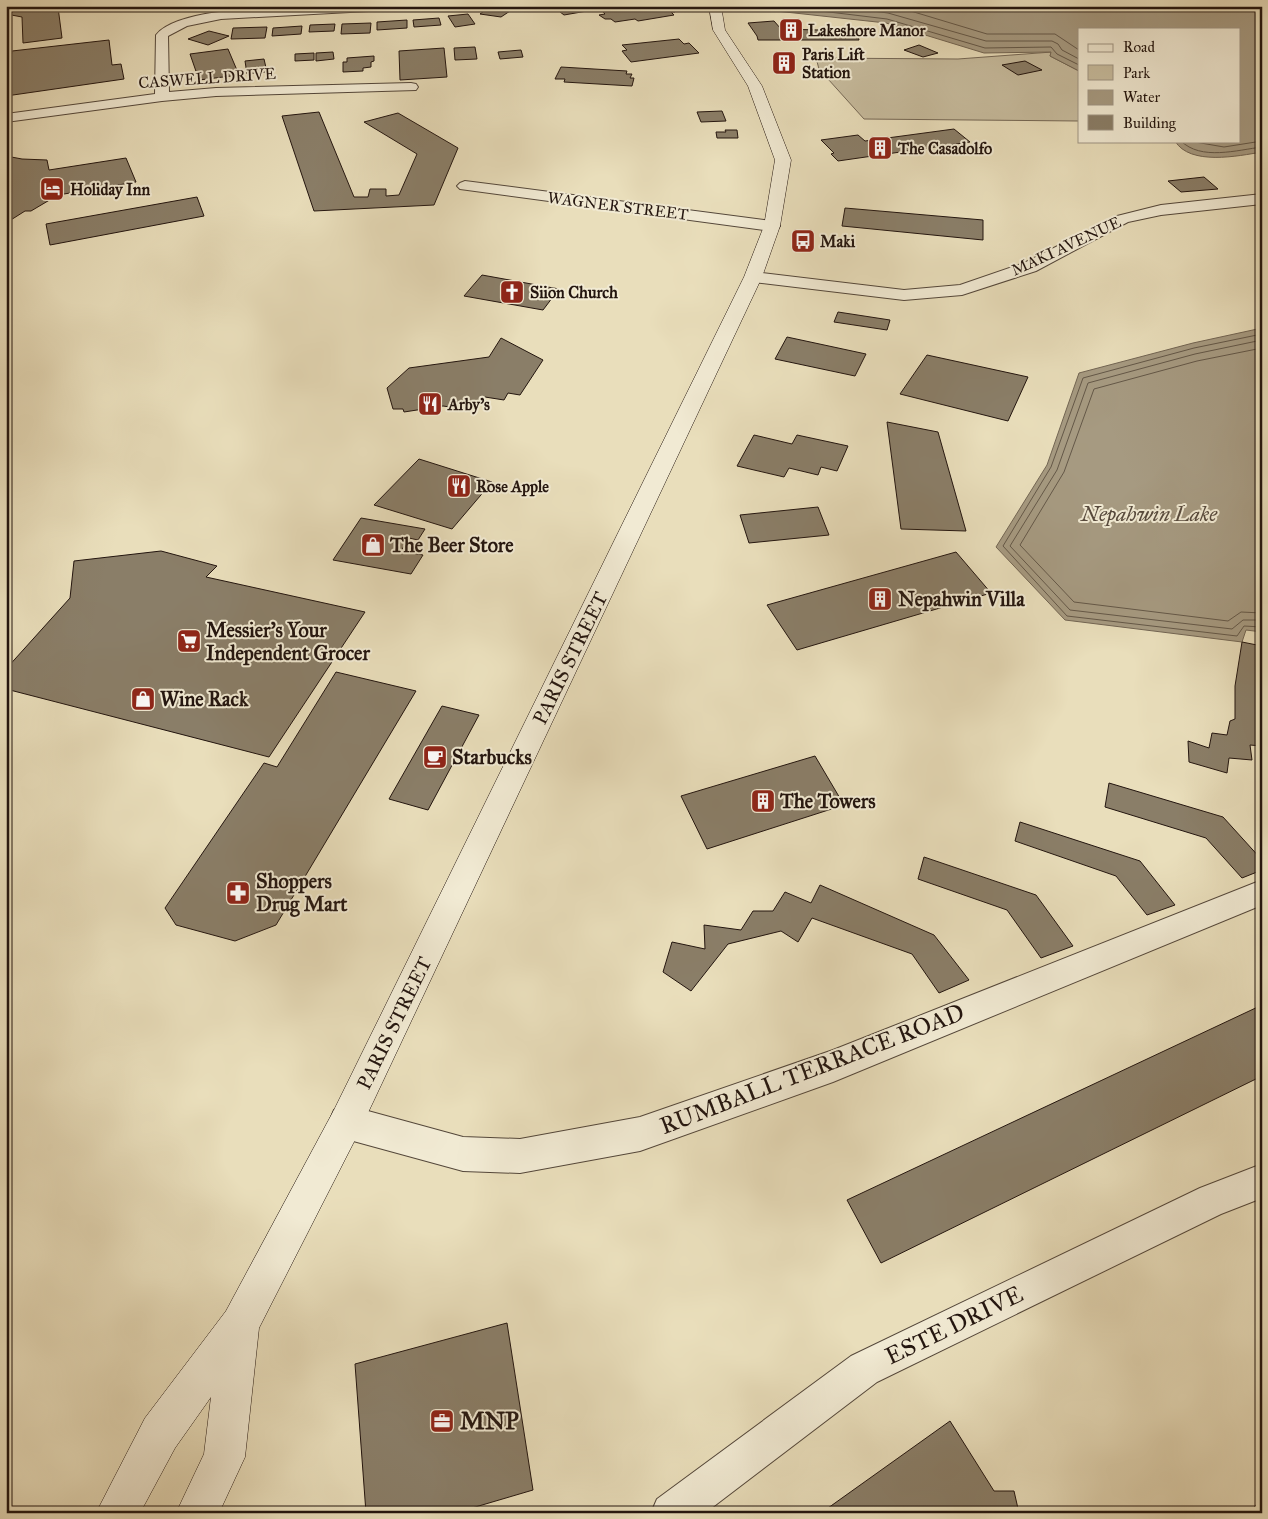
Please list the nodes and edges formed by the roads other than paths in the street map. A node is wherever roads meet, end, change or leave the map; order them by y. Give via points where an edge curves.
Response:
1 (405, 6) edge
2 (715, 6) edge
3 (411, 86) dead end
4 (162, 97) junction
5 (6, 118) edge
6 (465, 186) dead end
7 (1262, 199) edge
8 (772, 226) junction
9 (753, 277) junction
10 (1262, 892) edge
11 (346, 1122) junction
12 (1262, 1181) edge
13 (240, 1325) junction
14 (117, 1513) edge
15 (197, 1513) edge
16 (671, 1513) edge

1 - 4 street via 222,16 172,26 162,35
2 - 8 main road, PARIS STREET via 719,30 755,86 783,160
3 - 4 street, CASWELL DRIVE via 216,92
4 - 5 street, CASWELL DRIVE
6 - 8 street, WAGNER STREET
7 - 9 street, MAKI AVENUE via 1162,210 1123,219 1030,266 962,290 904,295
8 - 9 main road, PARIS STREET
9 - 11 main road, PARIS STREET
10 - 11 street, RUMBALL TERRACE ROAD via 833,1066 640,1134 520,1156 463,1154
11 - 13 main road, PARIS STREET
12 - 16 street, ESTE DRIVE via 1212,1200 864,1369
13 - 14 main road, PARIS STREET via 160,1433
13 - 15 main road, PARIS STREET via 224,1457

